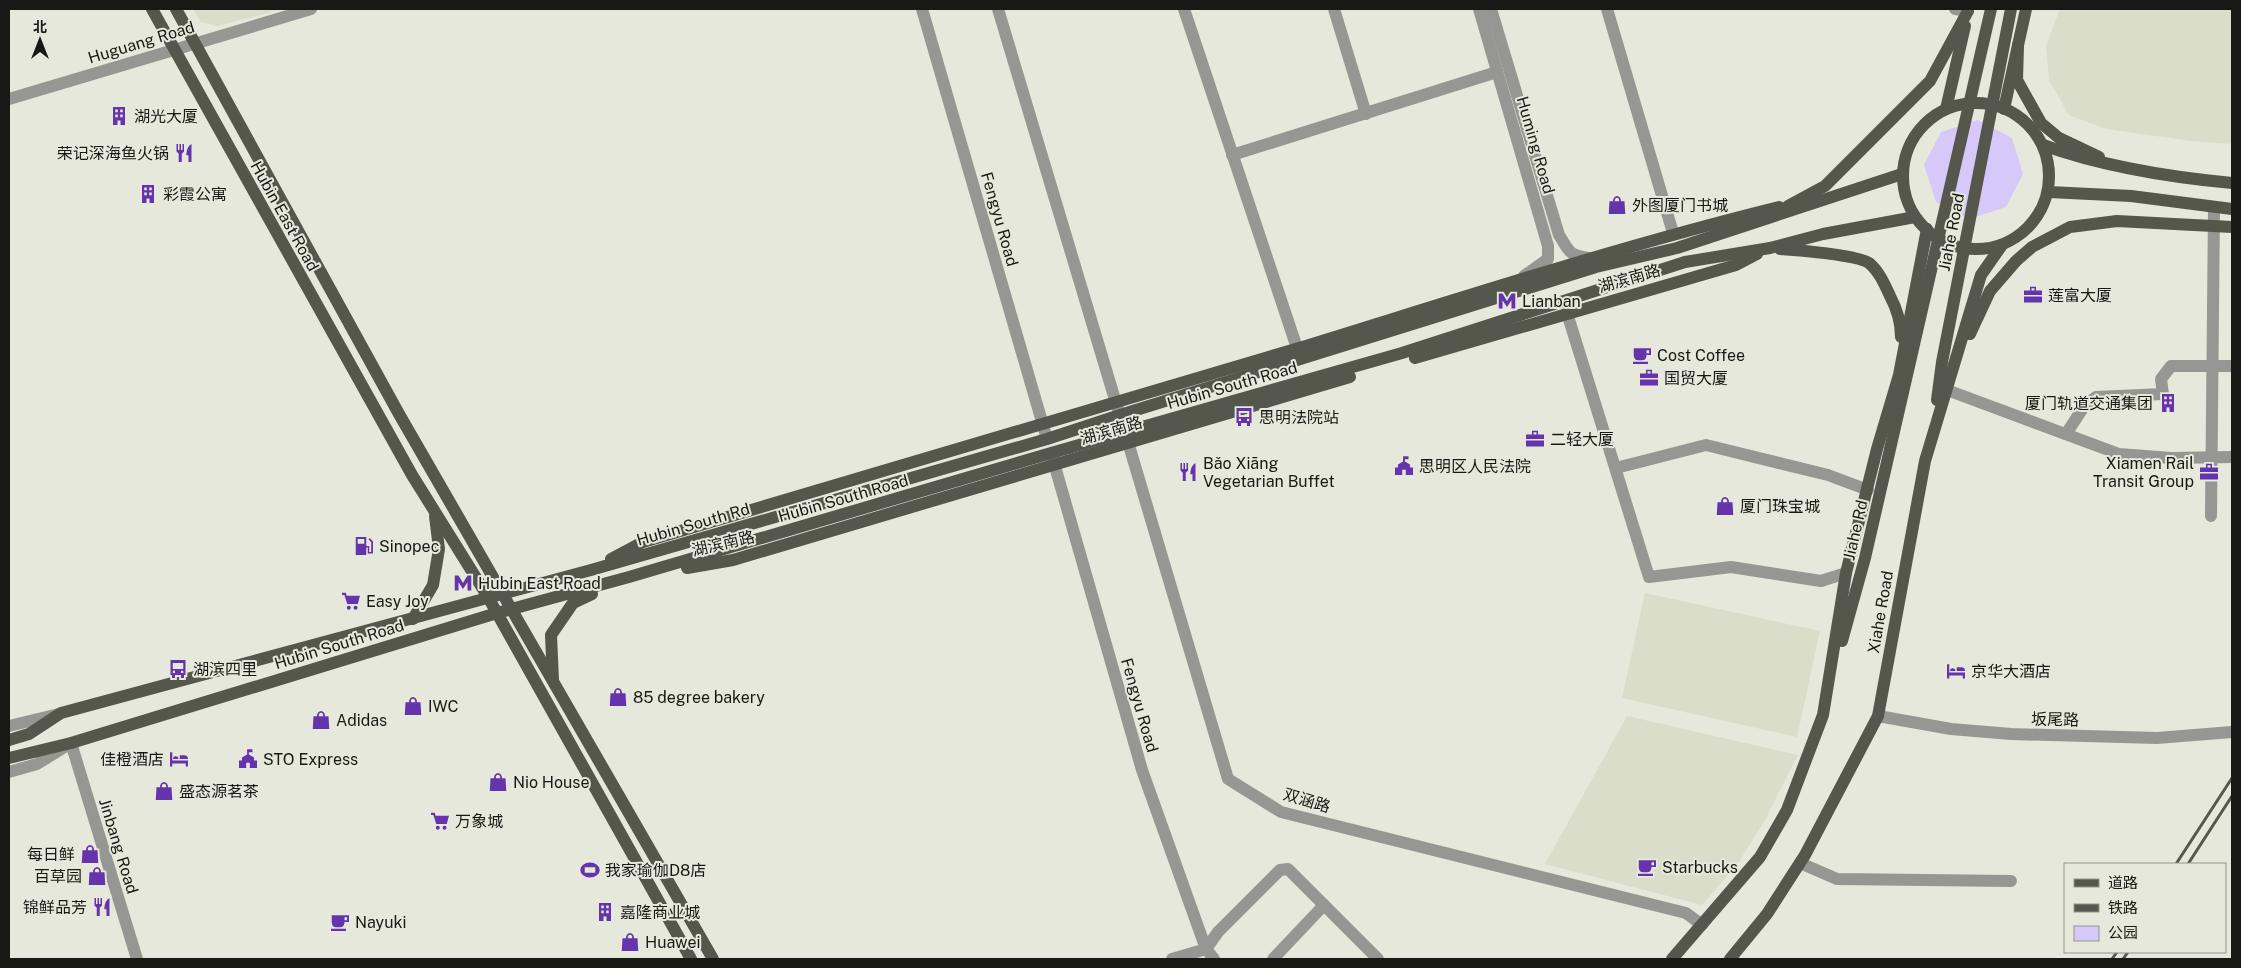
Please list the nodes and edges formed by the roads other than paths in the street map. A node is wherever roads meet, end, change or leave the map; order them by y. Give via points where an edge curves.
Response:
1 (152, 9) edge
2 (176, 9) edge
3 (309, 9) edge
4 (922, 9) edge
5 (998, 9) edge
6 (1184, 9) edge
7 (1334, 9) edge
8 (1479, 9) edge
9 (1491, 9) edge
10 (1607, 9) edge
11 (1991, 9) edge
12 (2011, 9) edge
13 (2026, 9) edge
14 (1964, 10) edge
15 (195, 44) junction
16 (2018, 45) junction
17 (174, 50) junction
18 (1498, 72) junction
19 (9, 99) edge
20 (2004, 109) junction
21 (1946, 110) junction
22 (1366, 114) junction
23 (2043, 145) junction
24 (1232, 156) junction
25 (2117, 166) junction
26 (1902, 174) junction
27 (2232, 183) edge
28 (2049, 192) junction
29 (1842, 195) junction
30 (1788, 206) junction
31 (2214, 208) junction
32 (2232, 209) edge
33 (1915, 217) junction
34 (2214, 226) junction
35 (2232, 227) edge
36 (1927, 230) junction
37 (1673, 233) junction
38 (2002, 245) junction
39 (1770, 248) junction
40 (1589, 258) junction
41 (1520, 278) junction
42 (1568, 313) junction
43 (1297, 348) junction
44 (2213, 364) junction
45 (2232, 366) edge
46 (1904, 371) junction
47 (1948, 386) junction
48 (1116, 402) junction
49 (1120, 415) junction
50 (1043, 424) junction
51 (2066, 434) junction
52 (1126, 438) junction
53 (1047, 439) junction
54 (2232, 457) edge
55 (1053, 458) junction
56 (2212, 458) junction
57 (1925, 461) junction
58 (1616, 468) junction
59 (412, 475) junction
60 (1868, 490) junction
61 (2211, 516) dead end
62 (591, 570) junction
63 (1846, 573) junction
64 (629, 577) junction
65 (504, 594) junction
66 (488, 597) junction
67 (512, 610) junction
68 (497, 613) junction
69 (412, 620) junction
70 (552, 680) junction
71 (1826, 698) junction
72 (62, 714) junction
73 (1878, 716) junction
74 (9, 726) edge
75 (2232, 732) edge
76 (9, 740) edge
77 (71, 743) junction
78 (9, 758) edge
79 (9, 772) edge
80 (1800, 863) junction
81 (2011, 881) dead end
82 (1324, 905) junction
83 (1702, 925) junction
84 (1210, 954) edge
85 (1375, 958) edge
86 (137, 959) edge
87 (691, 959) edge
88 (713, 959) edge
89 (1172, 959) edge
90 (1273, 959) edge
91 (1673, 959) edge
92 (1730, 959) edge

1 - 17 main road, Hubin East Road
2 - 15 main road, Hubin East Road
3 - 15 street, Huguang Road
4 - 50 street, Fengyu Road
5 - 48 street
6 - 24 street
7 - 22 street
8 - 18 street, Huming Road
9 - 40 street, Huming Road via 1559,235 1574,256
10 - 37 street
11 - 46 main road, Jiahe Road
12 - 57 main road, Jiahe Road
13 - 16 main road
14 - 21 main road
14 - 30 main road via 1930,82 1825,186
15 - 17 street, Huguang Road
15 - 65 main road, Hubin East Road via 399,414
16 - 20 main road
16 - 25 main road via 2017,80 2041,123 2059,138
17 - 19 street, Huguang Road
17 - 59 main road, Hubin East Road
18 - 22 street
18 - 41 street, Huming Road via 1548,246 1548,258
20 - 21 main road via 1985,104 1965,104
20 - 23 main road via 2019,117
21 - 26 main road via 1931,119 1906,147
22 - 24 street
23 - 25 main road via 2082,159
23 - 28 main road via 2049,164
24 - 43 street
25 - 27 main road via 2177,178
26 - 29 main road, 湖滨南路
26 - 33 main road via 1905,194
28 - 31 main road via 2131,196
28 - 38 main road via 2035,220 2020,235
29 - 30 main road
29 - 49 main road, 湖滨南路 via 1677,248 1596,267
30 - 37 main road
31 - 32 main road
31 - 34 street
33 - 36 main road
33 - 39 main road, 湖滨南路 via 1823,234
34 - 35 main road
34 - 44 street
34 - 47 main road via 2118,221 2070,227 2032,247 1990,291
36 - 38 main road via 1953,246 1978,249
36 - 46 main road via 1913,293
37 - 40 main road
38 - 47 main road, Xiahe Road via 1981,276
39 - 42 main road, 湖滨南路 via 1736,265
39 - 46 main road via 1828,253 1868,263 1881,278 1895,306 1901,326
39 - 52 main road, 湖滨南路 via 1685,262
40 - 41 main road
41 - 43 main road
42 - 52 main road, 湖滨南路
42 - 58 street
43 - 48 main road
44 - 45 street
44 - 51 street via 2171,366 2161,379 2163,394 2096,397 2085,405
44 - 56 street
46 - 60 main road
46 - 71 main road, Jiahe Rd via 1865,558
47 - 51 street
47 - 57 main road, Xiahe Road
48 - 49 street
48 - 50 main road
49 - 53 main road, Hubin South Rd
50 - 53 street, Fengyu Road
50 - 62 main road via 643,542
51 - 56 street via 2119,454
52 - 55 main road, 湖滨南路
52 - 83 street, 双涵路 via 1228,779 1281,812 1686,913
53 - 62 main road, Hubin South Rd
54 - 56 street
55 - 64 main road, 湖滨南路 via 733,560
55 - 84 street, Fengyu Road via 1142,770
56 - 61 street
57 - 73 main road, Xiahe Road
58 - 60 street via 1706,445 1828,475
58 - 63 street via 1649,577 1731,567 1820,581
59 - 66 main road, Hubin East Road
59 - 69 main road via 436,517 439,548 433,585
60 - 63 main road
62 - 65 main road, Hubin South Rd
63 - 71 main road
64 - 67 main road, Hubin South Road
64 - 70 main road via 573,603 551,635
65 - 66 main road, Hubin South Road
65 - 67 main road, Hubin East Road
66 - 68 main road, Hubin East Road
66 - 69 main road, Hubin South Road
67 - 68 main road, Hubin South Road
67 - 70 main road, Hubin East Road
68 - 77 main road, Hubin South Road
68 - 87 main road, Hubin East Road
69 - 72 main road, Hubin South Road
70 - 88 main road, Hubin East Road
71 - 83 main road via 1823,715 1787,810 1760,857
72 - 74 street
72 - 76 main road, Hubin South Road via 29,734
73 - 75 street, 坂尾路 via 1951,730 2011,734 2158,738
73 - 80 main road, Xiahe Road
77 - 78 main road, Hubin South Road
77 - 79 street via 37,764
77 - 86 street, Jinbang Road
80 - 81 street via 1837,879
80 - 92 main road, Xiahe Road via 1767,914
82 - 84 street via 1288,869 1280,870 1218,932
82 - 85 street
82 - 90 street
83 - 91 main road
84 - 89 street

